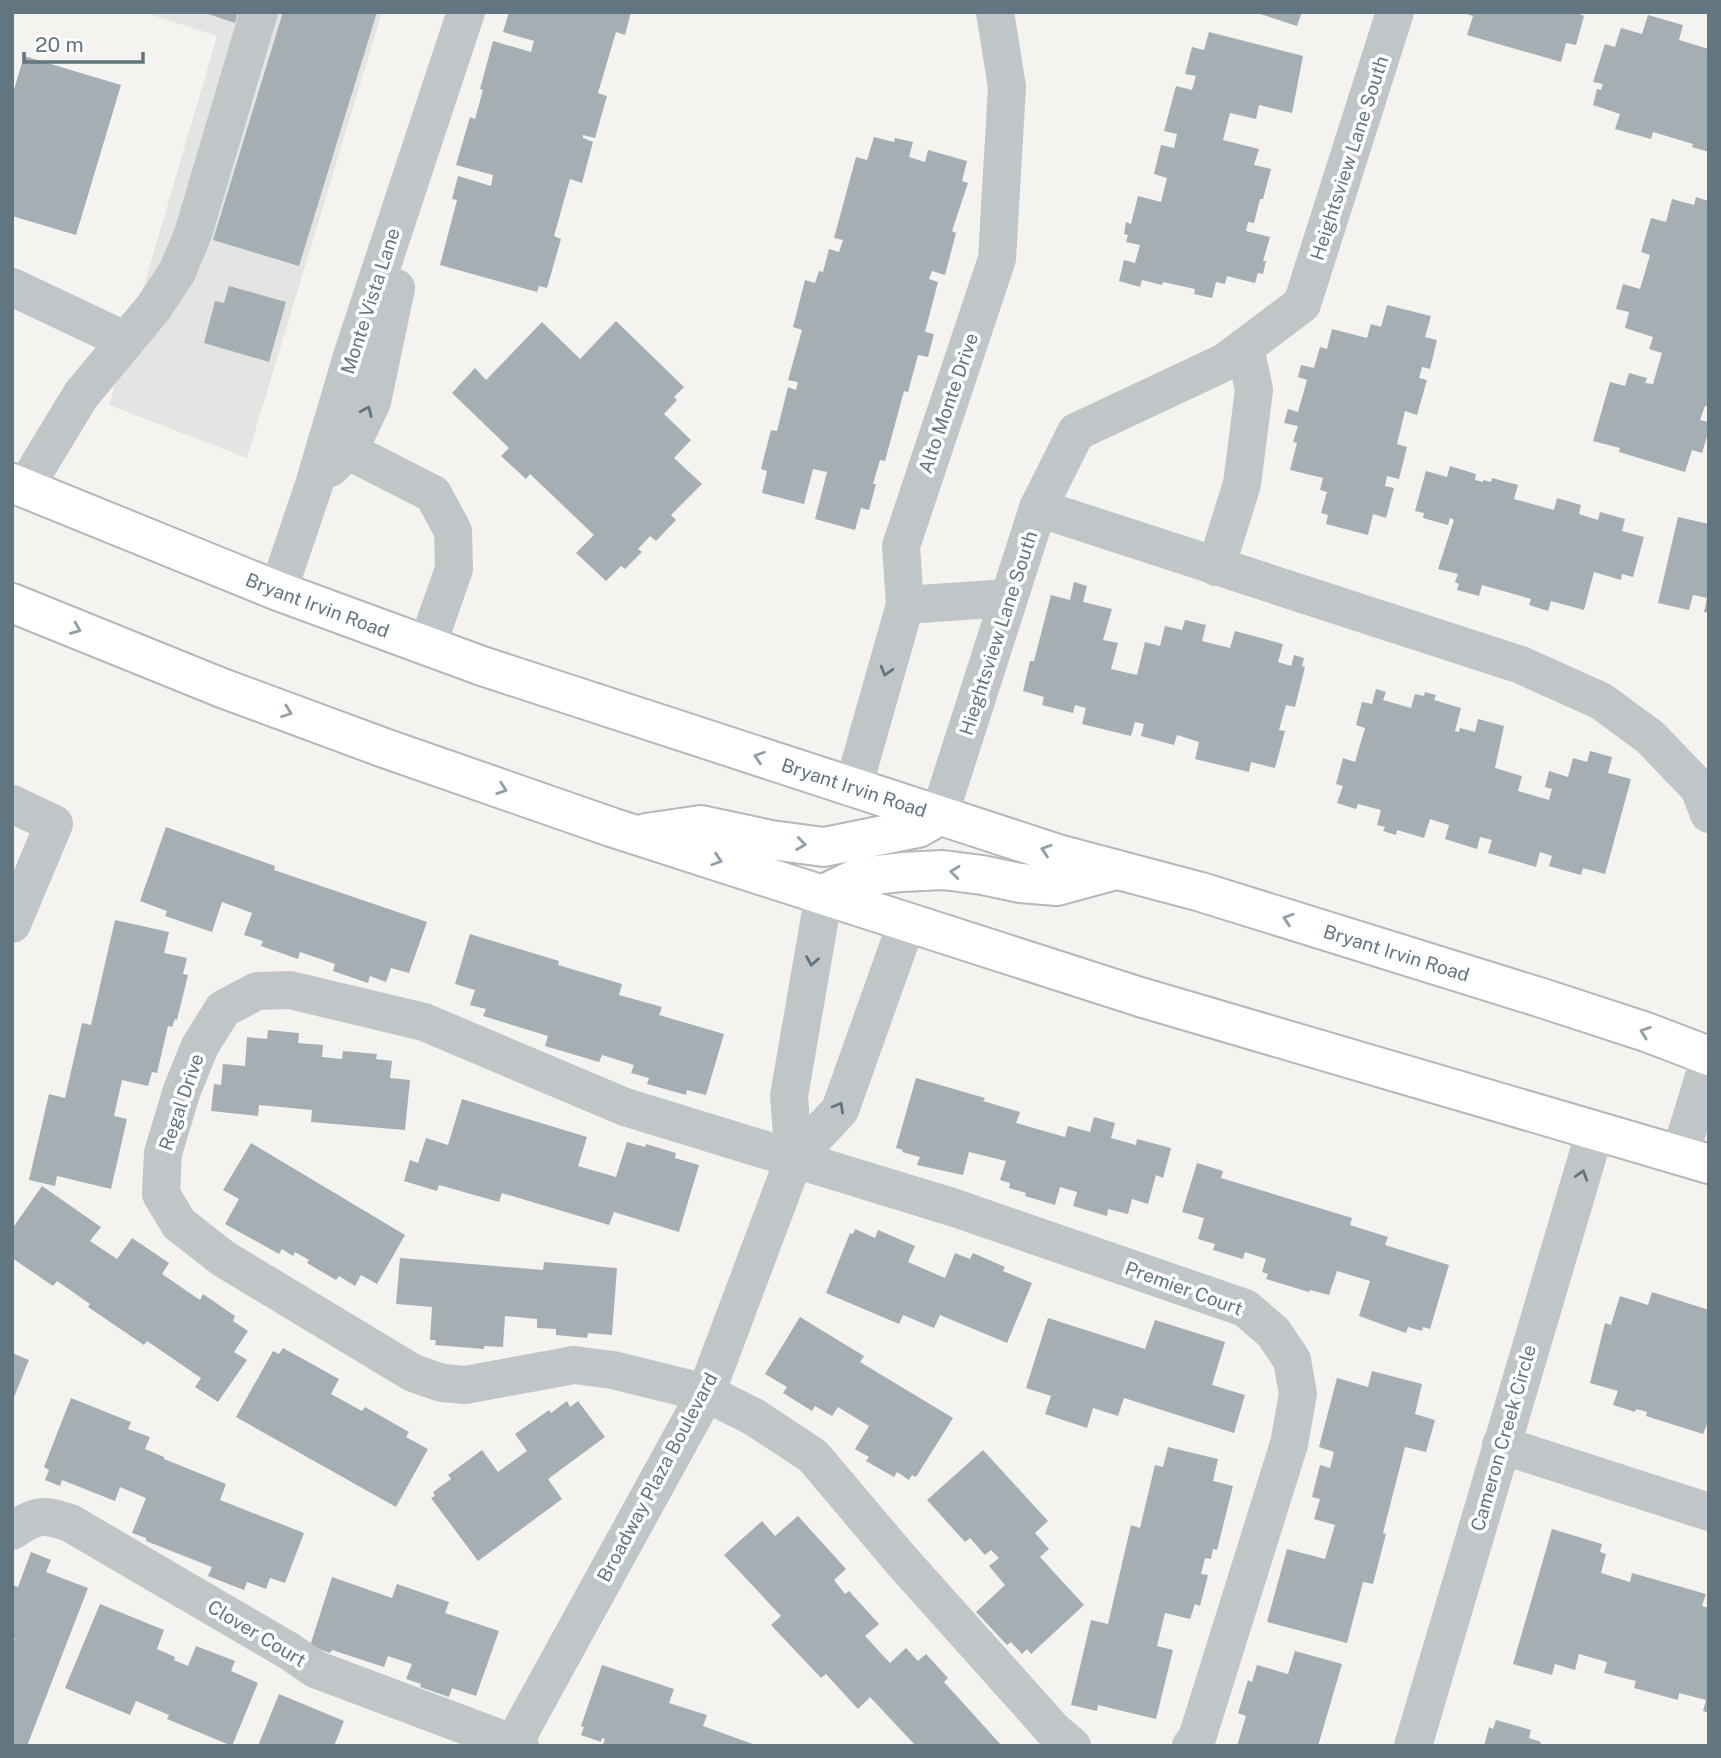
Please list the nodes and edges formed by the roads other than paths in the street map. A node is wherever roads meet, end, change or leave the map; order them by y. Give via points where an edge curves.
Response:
1 (259, 12) edge
2 (466, 12) edge
3 (995, 12) edge
4 (1395, 12) edge
5 (12, 288) edge
6 (124, 340) junction
7 (1245, 347) junction
8 (338, 445) junction
9 (16, 495) edge
10 (1038, 508) junction
11 (1216, 567) junction
12 (278, 591) junction
13 (1008, 598) junction
14 (12, 603) edge
15 (905, 605) junction
16 (427, 646) junction
17 (853, 788) junction
18 (1706, 797) edge
19 (12, 804) edge
20 (939, 816) junction
21 (637, 835) junction
22 (1118, 870) junction
23 (824, 894) junction
24 (907, 922) junction
25 (12, 924) edge
26 (1709, 1058) edge
27 (1595, 1131) junction
28 (794, 1158) junction
29 (1695, 1160) edge
30 (706, 1393) junction
31 (1501, 1445) junction
32 (1709, 1512) edge
33 (12, 1531) edge
34 (515, 1745) edge
35 (1072, 1746) edge
36 (1191, 1746) edge
37 (1413, 1746) edge

1 - 6 lane via 177,272
2 - 8 lane, Monte Vista Lane via 392,234
3 - 15 lane, Alto Monte Drive via 1007,87 997,259 901,546
4 - 7 lane, Heightsview Lane South via 1302,304
5 - 6 lane
6 - 9 lane via 81,395
7 - 10 lane via 1225,362 1076,432
7 - 11 lane via 1254,390 1242,484
8 - 12 lane, Monte Vista Lane via 314,485
8 - 16 lane via 433,494 453,531 454,569
9 - 12 main road, Bryant Irvin Road
10 - 11 lane, Hieghtsview Lane South
10 - 13 lane, Hieghtsview Lane South
11 - 18 lane via 1521,665 1601,701 1650,737
12 - 16 main road, Bryant Irvin Road
13 - 15 lane
13 - 20 lane, Hieghtsview Lane South
14 -> 21 main road via 387,749
15 -> 17 lane, Alto Monte Drive
17 -> 16 main road, Bryant Irvin Road
17 - 20 main road, Bryant Irvin Road
19 - 25 lane via 54,824
21 -> 20 main road via 701,825 824,847 918,828
22 -> 20 main road, Bryant Irvin Road
21 -> 23 main road
22 -> 23 main road via 1057,886 943,870 902,872 859,877
26 -> 22 main road, Bryant Irvin Road via 1542,998
23 - 24 main road
23 -> 28 lane, Broadway Plaza Boulevard via 789,1096
24 - 27 main road via 1140,997
28 -> 24 lane, Broadway Plaza Boulevard via 840,1110
26 - 29 lane
27 - 29 main road
31 -> 27 lane, Cameron Creek Circle
28 - 30 lane, Broadway Plaza Boulevard
28 - 30 lane, Regal Drive via 625,1107 424,1022 290,990 257,991 223,1009 200,1046 182,1090 163,1153 161,1194 178,1224 224,1258 413,1373 465,1385 574,1365
28 - 36 lane, Premier Court via 1245,1307 1273,1332 1292,1360 1298,1394 1289,1444
30 - 34 lane, Broadway Plaza Boulevard
30 - 35 lane via 754,1417 813,1456 919,1580
31 - 32 lane
31 - 37 lane, Cameron Creek Circle
33 - 34 lane, Clover Court via 47,1515 70,1523 315,1668

